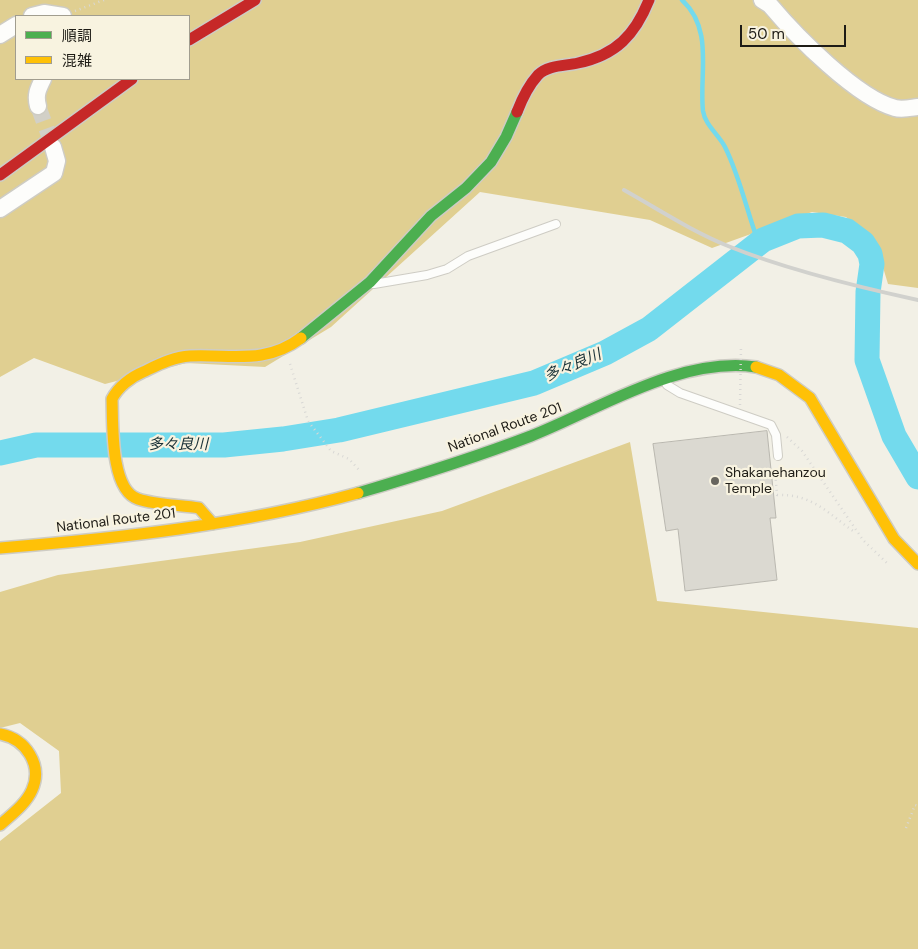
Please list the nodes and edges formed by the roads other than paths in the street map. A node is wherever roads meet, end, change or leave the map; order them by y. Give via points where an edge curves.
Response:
1 (255, 0) edge
2 (648, 0) edge
3 (762, 0) edge
4 (36, 15) edge
5 (68, 15) edge
6 (15, 26) edge
7 (0, 35) edge
8 (190, 39) edge
9 (43, 80) edge
10 (131, 80) edge
11 (38, 106) tunnel mouth
12 (918, 107) edge
13 (53, 147) tunnel mouth
14 (0, 175) edge
15 (0, 209) edge
16 (556, 224) dead end
17 (365, 285) junction
18 (661, 382) junction
19 (778, 456) dead end
20 (213, 524) junction
21 (0, 548) edge
22 (918, 564) edge
23 (0, 734) edge
24 (0, 825) edge

1 - 8 main road
2 - 17 main road via 640,23 628,38 579,63 557,66 539,74 524,94 506,137 491,162 466,188 431,216
3 - 12 street via 814,52 872,98 895,108
4 - 5 street
6 - 7 street
9 - 11 street via 36,98
10 - 14 main road
13 - 15 street via 57,161 54,172
16 - 17 lane via 468,256 447,269
17 - 20 main road via 299,340 274,354 245,358 189,356 166,361 134,376 115,392 113,424 122,486 136,499 199,508
18 - 19 lane via 680,393 765,422 773,429
18 - 20 main road, National Route 201 via 455,463 373,488
18 - 22 main road, National Route 201 via 699,370 735,365 774,371 799,387 819,411 894,538
20 - 21 main road, National Route 201
23 - 24 main road via 22,742 35,769 32,789 25,801

